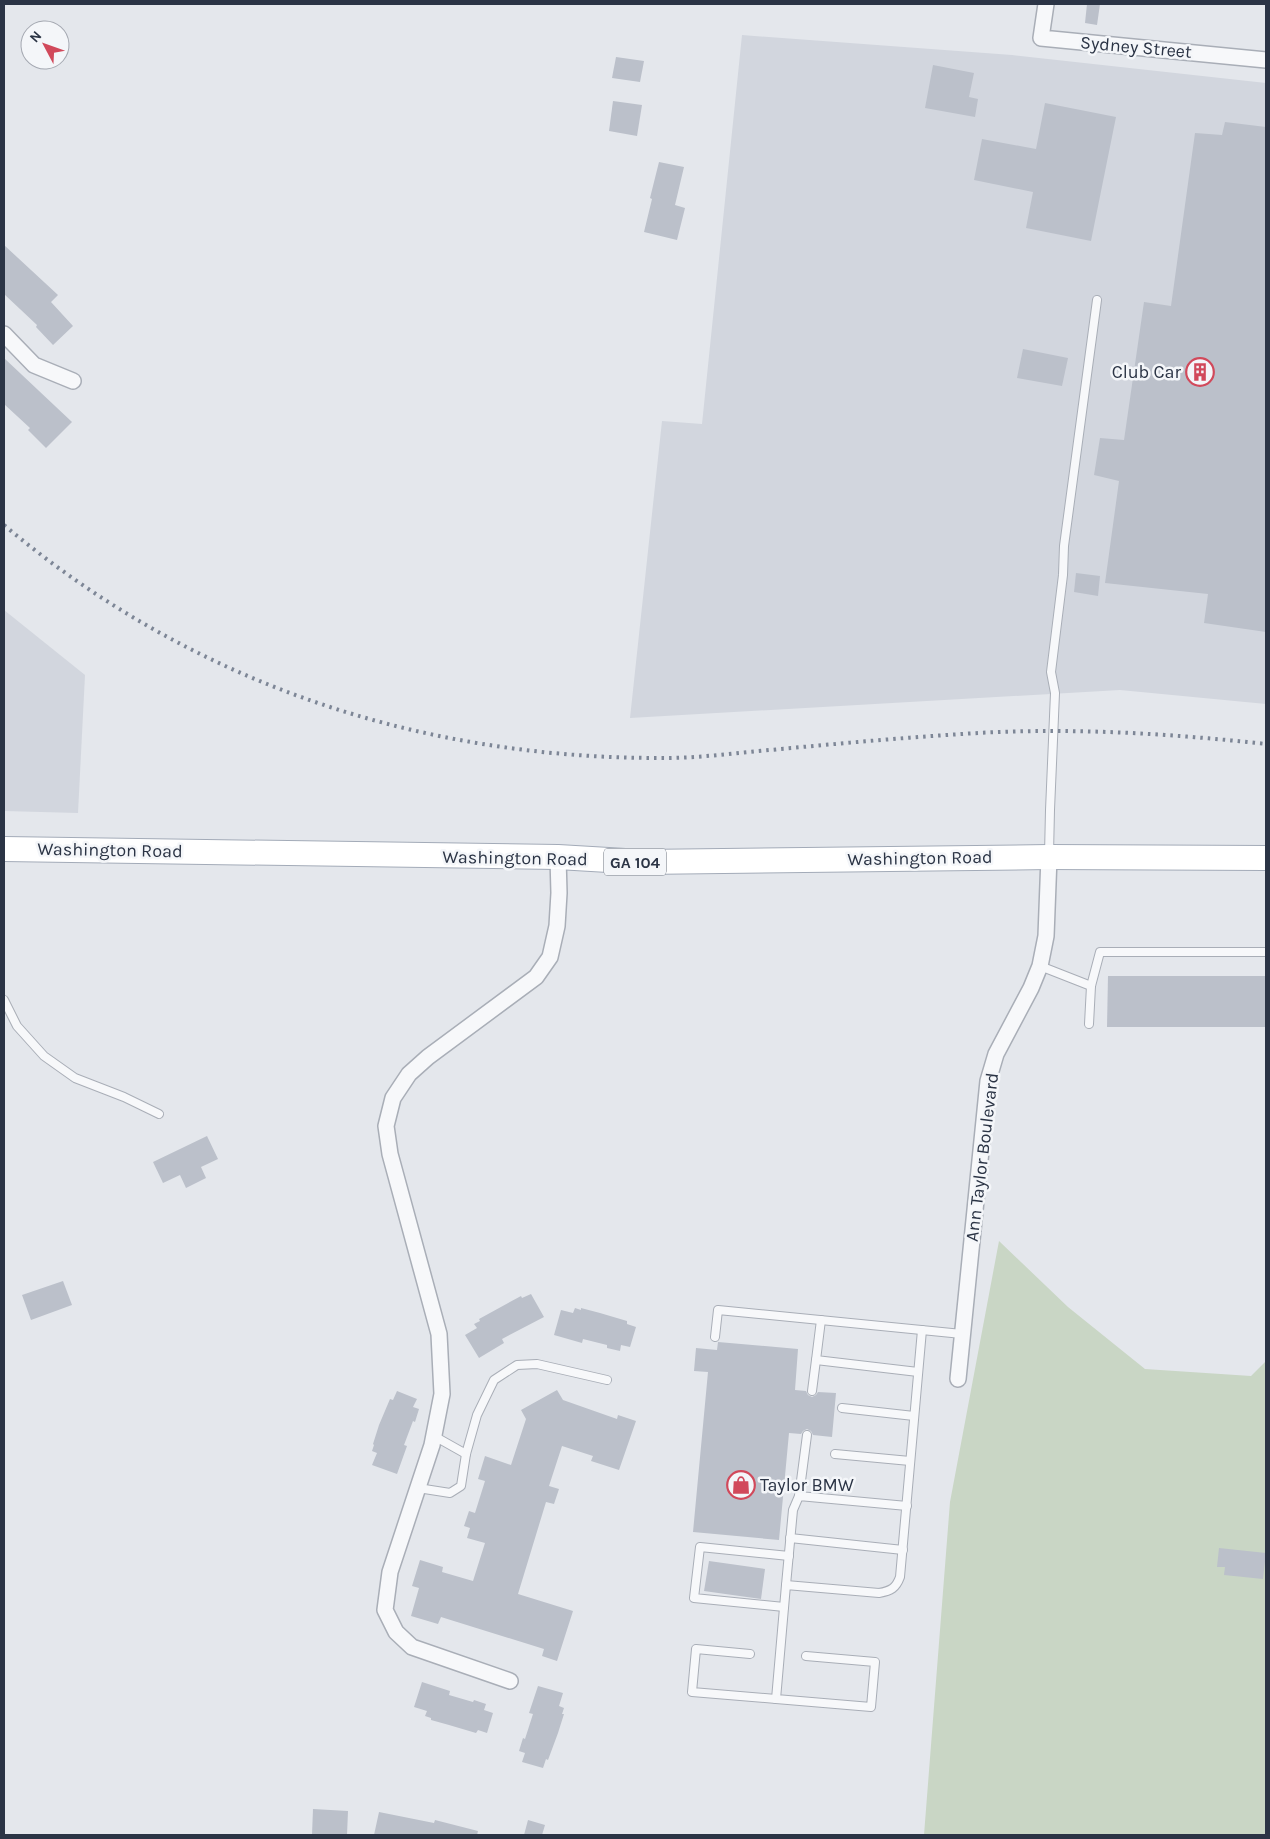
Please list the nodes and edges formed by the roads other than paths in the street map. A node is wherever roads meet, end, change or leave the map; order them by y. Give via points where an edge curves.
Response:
1 (1046, 4) edge
2 (1266, 60) edge
3 (1097, 300) dead end
4 (4, 334) edge
5 (72, 381) dead end
6 (4, 849) edge
7 (558, 857) junction
8 (1049, 857) junction
9 (1266, 858) edge
10 (1266, 952) edge
11 (1040, 966) junction
12 (1091, 986) junction
13 (4, 1000) edge
14 (1088, 1024) dead end
15 (159, 1114) dead end
16 (821, 1320) junction
17 (922, 1330) junction
18 (962, 1334) junction
19 (715, 1337) dead end
20 (816, 1360) junction
21 (918, 1372) junction
22 (958, 1379) dead end
23 (607, 1380) dead end
24 (812, 1391) dead end
25 (842, 1408) dead end
26 (914, 1416) junction
27 (807, 1435) dead end
28 (434, 1436) junction
29 (466, 1454) junction
30 (834, 1454) dead end
31 (910, 1461) junction
32 (418, 1488) junction
33 (799, 1496) junction
34 (907, 1506) junction
35 (790, 1538) junction
36 (903, 1550) junction
37 (789, 1556) junction
38 (786, 1585) junction
39 (784, 1608) junction
40 (750, 1654) dead end
41 (806, 1656) dead end
42 (510, 1681) dead end
43 (776, 1699) junction

1 - 2 street, Sydney Street via 1041,38
3 - 8 lane via 1064,546 1051,672 1055,693
4 - 5 street via 34,364
6 - 7 main road, Washington Road / GA 104
7 - 8 main road, Washington Road / GA 104 via 642,862
7 - 28 street via 557,926 550,957 536,977 409,1074 393,1098 386,1126 390,1154 439,1334 442,1394
8 - 9 main road, Washington Road / GA 104
8 - 11 street, Ann Taylor Boulevard via 1046,936
10 - 12 lane via 1100,952
11 - 12 lane
11 - 18 street, Ann Taylor Boulevard via 996,1054 988,1080
12 - 14 lane
13 - 15 lane via 17,1026 44,1056 75,1078
16 - 17 lane
16 - 19 lane via 718,1310
16 - 20 lane
17 - 18 lane
17 - 21 lane
18 - 22 street, Ann Taylor Boulevard
20 - 21 lane
20 - 24 lane
21 - 26 lane
23 - 29 lane via 537,1364 516,1365 494,1380 477,1415
25 - 26 lane
26 - 31 lane
27 - 33 lane
28 - 29 lane
28 - 32 street
29 - 32 lane via 461,1486 450,1494
30 - 31 lane
31 - 34 lane
32 - 42 street via 390,1572 385,1610 396,1632 412,1648
33 - 34 lane
33 - 35 lane via 793,1510
34 - 36 lane
35 - 36 lane
35 - 37 lane
36 - 38 lane via 900,1577 890,1591
37 - 38 lane
37 - 39 lane via 700,1547 694,1598
38 - 39 lane
39 - 43 lane
40 - 43 lane via 696,1649 692,1692
41 - 43 lane via 875,1662 871,1707

